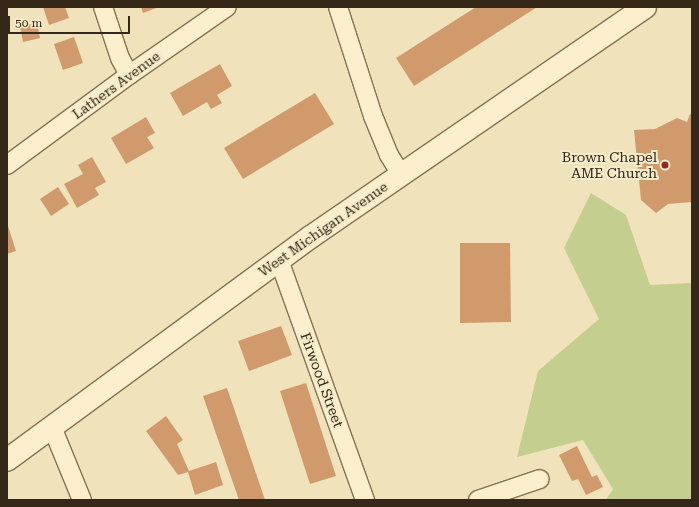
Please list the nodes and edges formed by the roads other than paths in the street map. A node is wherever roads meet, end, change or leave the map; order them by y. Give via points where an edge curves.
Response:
1 (103, 7) edge
2 (227, 7) edge
3 (338, 7) edge
4 (645, 7) edge
5 (129, 75) junction
6 (7, 165) edge
7 (401, 174) junction
8 (279, 260) junction
9 (52, 427) junction
10 (7, 460) edge
11 (540, 479) dead end
12 (82, 500) edge
13 (365, 500) edge
14 (478, 500) edge

1 - 5 street via 120,58
2 - 5 street, Lathers Avenue
3 - 7 street via 373,116 388,155
4 - 7 main road, West Michigan Avenue
5 - 6 street, Lathers Avenue
7 - 8 main road, West Michigan Avenue
8 - 9 main road, West Michigan Avenue
8 - 13 street, Firwood Street
9 - 10 main road, West Michigan Avenue
9 - 12 street
11 - 14 street

